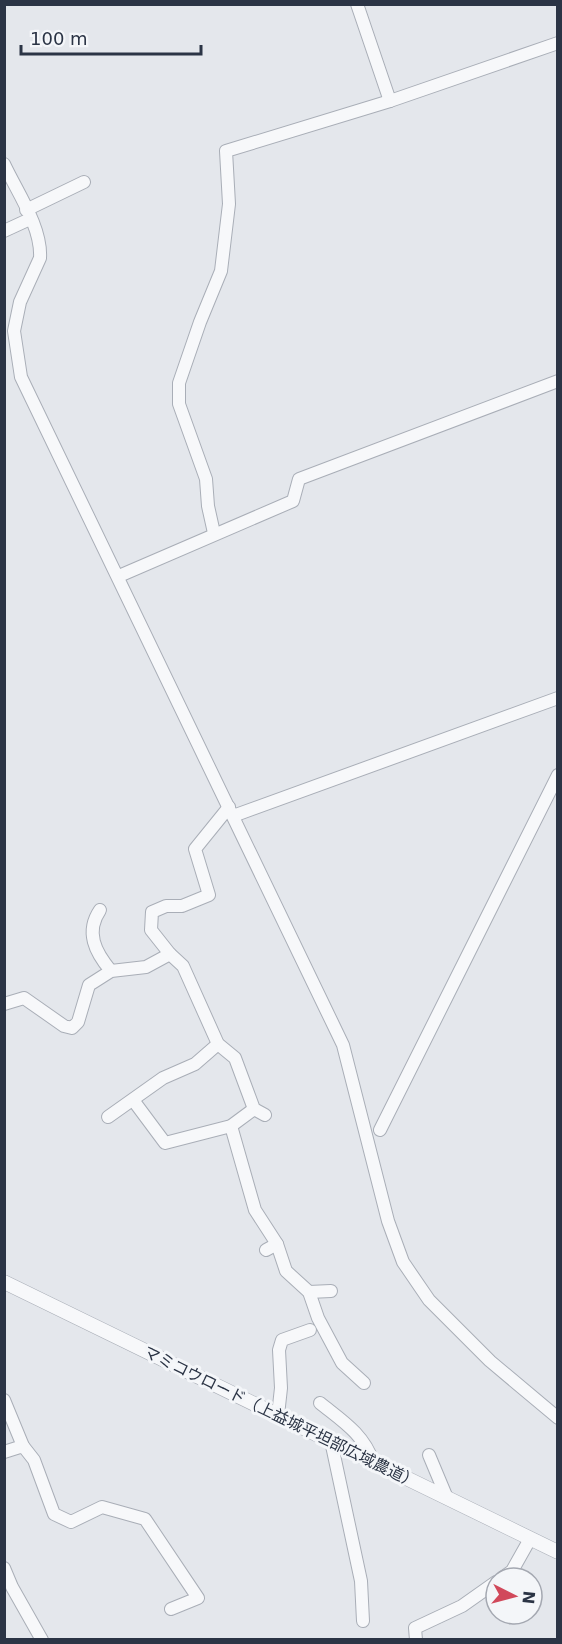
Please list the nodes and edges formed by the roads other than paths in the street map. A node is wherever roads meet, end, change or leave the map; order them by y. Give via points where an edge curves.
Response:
1 (357, 4) edge
2 (558, 43) edge
3 (390, 101) junction
4 (4, 164) edge
5 (84, 182) dead end
6 (28, 215) junction
7 (4, 231) edge
8 (558, 381) edge
9 (214, 533) junction
10 (119, 576) junction
11 (558, 698) edge
12 (558, 775) edge
13 (231, 812) junction
14 (100, 910) dead end
15 (170, 954) junction
16 (111, 971) junction
17 (4, 1004) edge
18 (218, 1044) junction
19 (133, 1100) junction
20 (108, 1117) dead end
21 (231, 1126) junction
22 (380, 1130) dead end
23 (5, 1283) edge
24 (331, 1291) dead end
25 (309, 1292) junction
26 (310, 1330) dead end
27 (364, 1383) dead end
28 (4, 1400) edge
29 (320, 1403) dead end
30 (278, 1415) junction
31 (558, 1418) edge
32 (331, 1441) junction
33 (23, 1446) junction
34 (4, 1452) edge
35 (429, 1455) dead end
36 (373, 1462) junction
37 (447, 1498) junction
38 (530, 1539) junction
39 (558, 1552) edge
40 (515, 1566) edge
41 (4, 1568) edge
42 (484, 1590) edge
43 (171, 1609) dead end
44 (363, 1621) dead end
45 (42, 1640) edge
46 (416, 1640) edge

1 - 3 street
2 - 3 street
3 - 9 street via 226,151 230,204 221,271 179,383 179,404 206,479
4 - 6 street
5 - 6 street
6 - 7 street
6 - 10 street via 40,258 20,302 14,332 21,377
8 - 9 street via 299,479 293,501
9 - 10 street
10 - 13 street
11 - 13 street
12 - 22 street
13 - 15 street via 195,849 214,896 152,912 151,930
13 - 31 street via 343,1045 387,1221 403,1262 429,1300 490,1361
14 - 16 street via 93,921 92,936 96,951
15 - 16 street via 146,967
15 - 18 street via 183,966
16 - 17 street via 89,985 78,1022 72,1028 24,998
18 - 19 street via 195,1064 163,1078
18 - 21 street via 235,1059 260,1112
19 - 20 street
19 - 21 street via 165,1143
21 - 25 street via 255,1210 271,1247 286,1271
23 - 30 street, マミコウロード（上益城平坦部広域農道）
24 - 25 street
25 - 27 street via 342,1364
26 - 30 street via 282,1340
28 - 33 street
29 - 36 street via 360,1436
30 - 32 street, マミコウロード（上益城平坦部広域農道）
32 - 36 street, マミコウロード（上益城平坦部広域農道）
32 - 44 street via 361,1581
33 - 34 street
33 - 43 street via 34,1460 54,1515 71,1522 102,1507 145,1519 198,1598
35 - 37 street
36 - 37 street, マミコウロード（上益城平坦部広域農道）
37 - 38 street, マミコウロード（上益城平坦部広域農道）
38 - 39 street, マミコウロード（上益城平坦部広域農道）
38 - 40 street
41 - 45 street
42 - 46 street via 462,1606 415,1628

